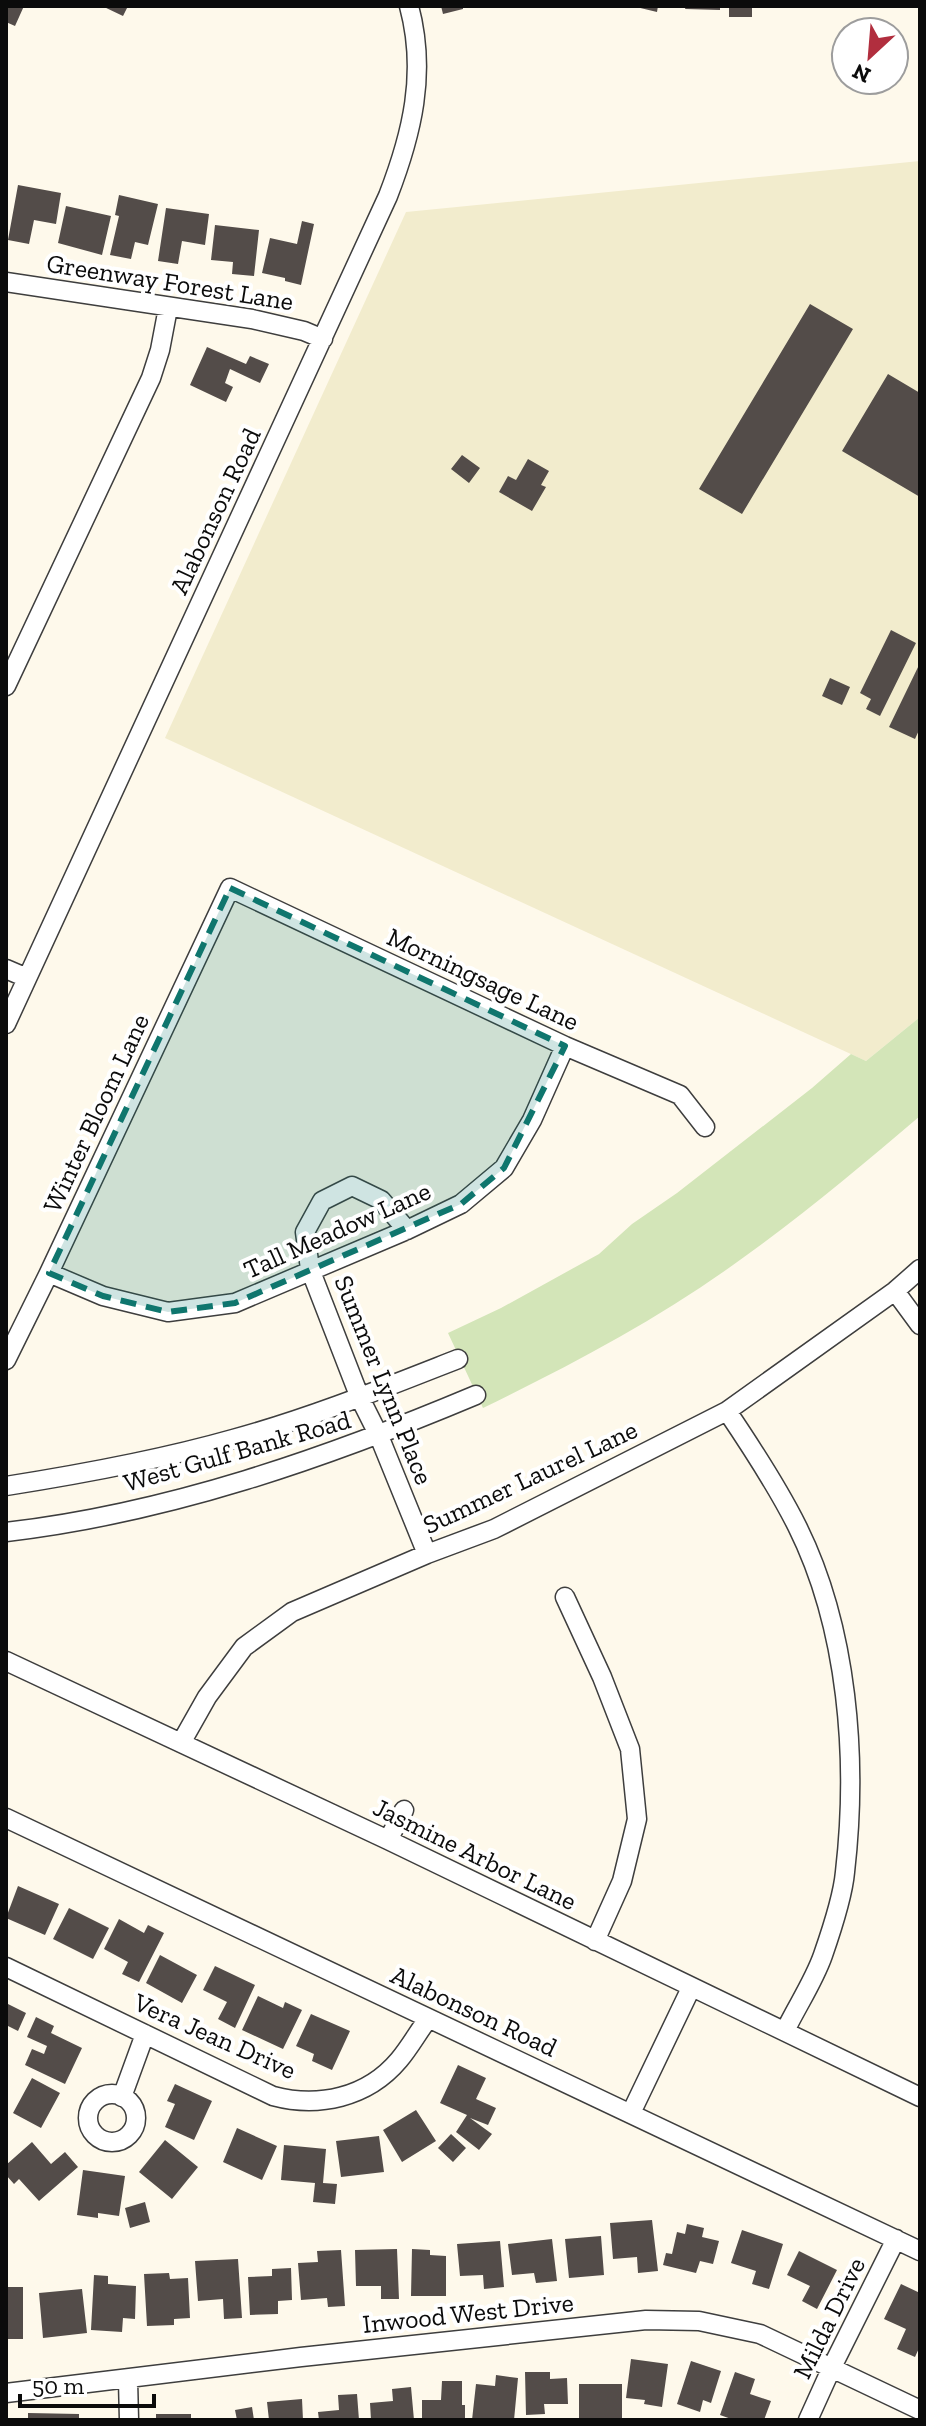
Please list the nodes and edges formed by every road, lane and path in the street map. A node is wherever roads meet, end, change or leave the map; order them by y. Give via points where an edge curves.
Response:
1 (409, 6) edge
2 (6, 282) edge
3 (168, 308) junction
4 (323, 339) junction
5 (6, 686) edge
6 (230, 888) joint
7 (6, 969) edge
8 (27, 978) junction
9 (6, 1024) edge
10 (565, 1046) junction
11 (705, 1127) dead end
12 (407, 1230) junction
13 (310, 1269) junction
14 (920, 1269) edge
15 (49, 1273) junction
16 (895, 1291) junction
17 (920, 1325) edge
18 (458, 1359) dead end
19 (6, 1360) edge
20 (476, 1395) dead end
21 (360, 1398) junction
22 (727, 1411) junction
23 (379, 1436) junction
24 (6, 1486) edge
25 (6, 1532) edge
26 (427, 1554) junction
27 (565, 1597) dead end
28 (6, 1661) edge
29 (181, 1743) junction
30 (404, 1810) dead end
31 (6, 1818) edge
32 (388, 1840) junction
33 (595, 1941) junction
34 (6, 1967) edge
35 (691, 1988) junction
36 (428, 2019) junction
37 (785, 2031) junction
38 (145, 2034) junction
39 (122, 2097) dead end
40 (920, 2097) edge
41 (631, 2113) junction
42 (896, 2239) junction
43 (920, 2251) edge
44 (832, 2367) junction
45 (128, 2380) junction
46 (6, 2393) edge
47 (920, 2410) edge
48 (129, 2420) edge
49 (808, 2420) edge

1 - 4 street, Alabonson Road via 419,72 411,128 388,196
2 - 3 street, Greenway Forest Lane
3 - 4 street, Greenway Forest Lane via 252,319
3 - 5 street via 151,378
4 - 8 street, Alabonson Road
6 - 10 street, Morningsage Lane
6 - 15 street, Winter Bloom Lane
7 - 8 street
8 - 9 street, Alabonson Road
10 - 11 street, Morningsage Lane via 680,1095
10 - 12 street, Tall Meadow Lane via 504,1168 461,1204
12 - 13 street, Tall Meadow Lane
12 - 13 street, Summer Lynn Place via 381,1200 352,1186 322,1201 305,1232
13 - 15 street, Tall Meadow Lane via 235,1303 168,1312 103,1296
13 - 21 street, Summer Lynn Place
14 - 16 street, Summer Laurel Lane
15 - 19 street, Winter Bloom Lane
16 - 17 street
16 - 22 street, Summer Laurel Lane
18 - 21 street, West Gulf Bank Road
20 - 23 street, West Gulf Bank Road
21 - 23 street, Summer Lynn Place
21 - 24 street, West Gulf Bank Road via 233,1439
22 - 26 street, Summer Laurel Lane via 494,1529
22 - 37 street via 798,1527 826,1598 844,1682 850,1784 845,1875 822,1957
23 - 25 street, West Gulf Bank Road via 221,1488
23 - 26 street, Summer Lynn Place
26 - 29 street, Summer Laurel Lane via 292,1612 244,1647
27 - 33 street via 630,1749 637,1819 622,1881
28 - 29 street, Jasmine Arbor Lane
29 - 32 street, Jasmine Arbor Lane
30 - 32 street
31 - 36 street, Alabonson Road
32 - 33 street, Jasmine Arbor Lane
33 - 35 street, Jasmine Arbor Lane
34 - 38 street, Vera Jean Drive
35 - 37 street, Jasmine Arbor Lane
35 - 41 street
36 - 38 street, Vera Jean Drive via 398,2062 374,2082 349,2096 319,2101 273,2096
36 - 41 street, Alabonson Road
37 - 40 street, Jasmine Arbor Lane
38 - 39 street
41 - 42 street, Alabonson Road
42 - 43 street, Alabonson Road
42 - 44 street, Milda Drive
44 - 45 street, Inwood West Drive via 760,2334 699,2321 646,2320
44 - 47 street, Inwood West Drive
44 - 49 street, Milda Drive
45 - 46 street, Inwood West Drive
45 - 48 street

